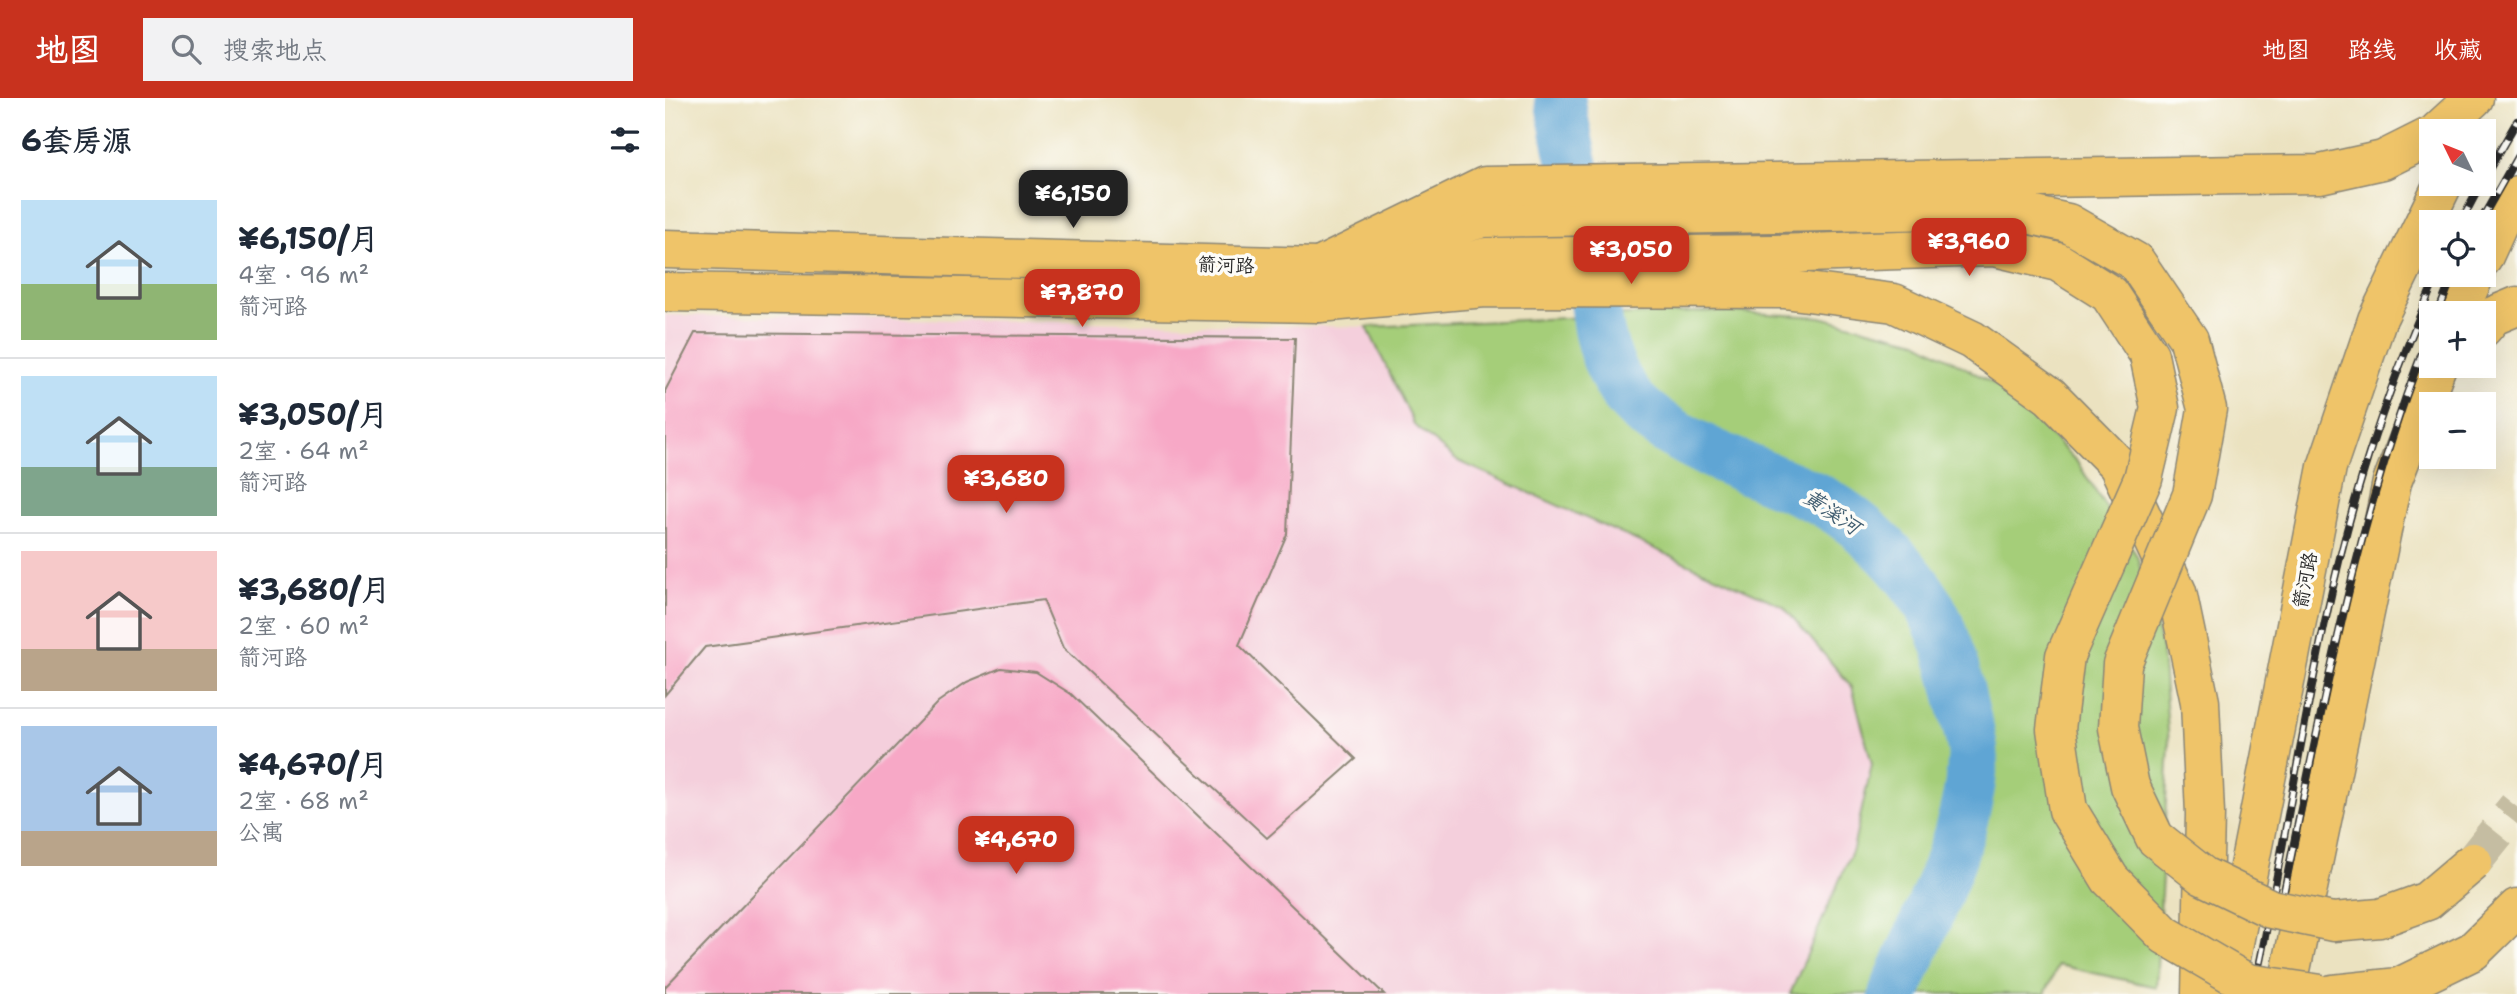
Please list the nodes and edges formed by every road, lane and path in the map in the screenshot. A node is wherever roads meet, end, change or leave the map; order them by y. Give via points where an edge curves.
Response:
1 (2474, 98) edge
2 (2496, 98) edge
3 (2451, 119) edge
4 (2483, 119) edge
5 (2419, 142) edge
6 (2517, 195) edge
7 (2437, 196) edge
8 (1778, 197) junction
9 (665, 229) edge
10 (2496, 230) edge
11 (665, 249) edge
12 (703, 250) junction
13 (1780, 272) junction
14 (1319, 285) junction
15 (665, 292) edge
16 (2517, 306) edge
17 (2496, 315) edge
18 (2432, 378) edge
19 (2419, 434) edge
20 (2392, 482) junction
21 (2473, 862) tunnel mouth
22 (2517, 908) edge
23 (2201, 994) edge
24 (2224, 994) edge
25 (2286, 994) edge
26 (2321, 994) edge
27 (2333, 994) edge

1 - 3 main road
2 - 4 main road
5 - 8 main road via 2383,160 2320,174
6 - 10 main road
7 - 24 main road, 箭河路 via 2377,320 2327,467
8 - 14 main road via 1484,202
8 - 21 main road, bridge via 2004,209 2068,223 2136,262 2189,340 2207,409 2192,495 2122,664 2118,728 2130,786 2155,838 2203,876 2271,909 2333,922 2380,918 2427,901
9 - 12 main road
11 - 12 main road, 箭河路
12 - 14 main road, 箭河路
13 - 14 main road via 1486,272
13 - 23 main road via 1894,303 1972,340 2050,396 2118,465 2177,592 2200,702 2205,814
13 - 26 main road, bridge via 1995,247 2058,262 2109,294 2149,355 2160,408 2143,479 2065,656 2056,729 2069,810 2110,879 2165,935 2247,983
14 - 15 main road, 箭河路
16 - 17 main road
18 - 20 main road
19 - 20 main road
20 - 25 main road
22 - 27 main road via 2473,951 2399,987

